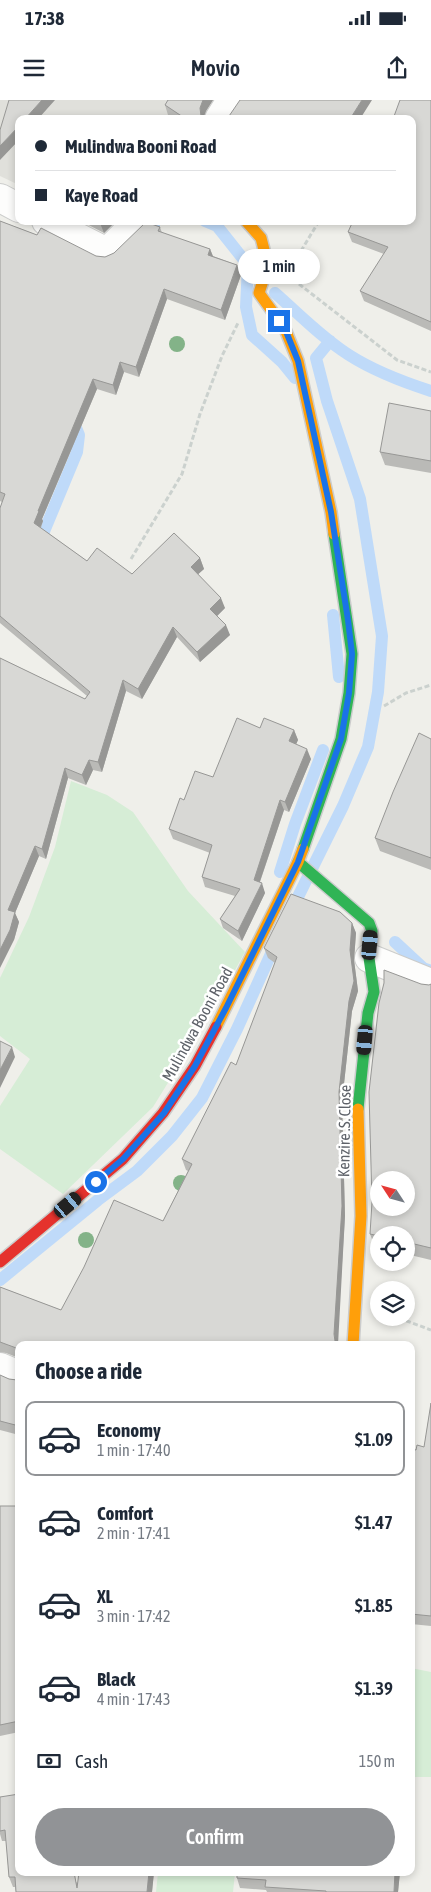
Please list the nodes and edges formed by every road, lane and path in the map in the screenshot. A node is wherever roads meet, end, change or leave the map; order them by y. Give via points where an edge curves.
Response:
1 (231, 100) edge
2 (222, 115) edge
3 (0, 198) edge
4 (15, 206) edge
5 (54, 225) edge
6 (134, 225) edge
7 (250, 225) edge
8 (317, 225) edge
9 (300, 252) dead end
10 (294, 281) dead end
11 (259, 293) junction
12 (431, 372) edge
13 (131, 559) dead end
14 (298, 862) junction
15 (369, 958) junction
16 (431, 982) edge
17 (0, 1262) edge
18 (355, 1323) junction
19 (431, 1330) edge
20 (353, 1341) edge
21 (0, 1368) edge
22 (15, 1374) edge

1 - 2 street
3 - 4 street
5 - 6 street via 107,252
7 - 11 street via 261,238 268,264
8 - 9 path
10 - 12 path via 397,360
11 - 13 path via 246,307 222,356 182,474
11 - 14 street, Mulindwa Booni Road via 285,329 298,361 331,512 352,654 341,739
14 - 15 street, Kenzire .S. Close via 369,923 372,931
14 - 17 street, Mulindwa Booni Road via 195,1066 164,1113 123,1159
15 - 16 street
15 - 18 street, Kenzire .S. Close via 374,992 368,1013 358,1104 360,1216
18 - 19 path via 407,1321
18 - 20 street, Kenzire .S. Close
21 - 22 street

